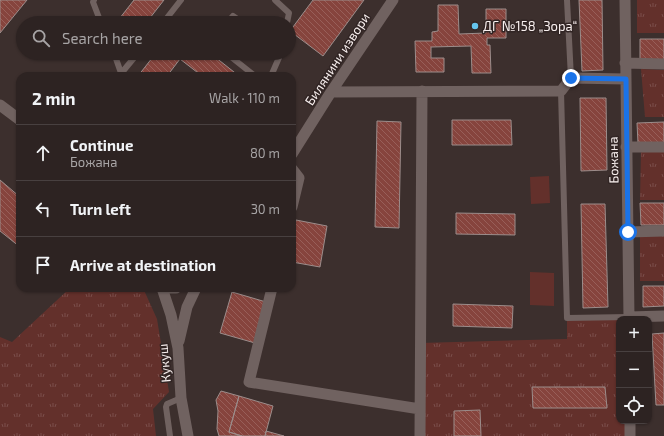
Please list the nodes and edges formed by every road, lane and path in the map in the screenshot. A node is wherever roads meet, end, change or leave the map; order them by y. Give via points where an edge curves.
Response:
1 (94, 0) edge
2 (182, 0) edge
3 (275, 0) edge
4 (392, 0) edge
5 (567, 0) edge
6 (625, 0) edge
7 (98, 16) edge
8 (169, 16) edge
9 (288, 16) edge
10 (116, 60) edge
11 (132, 60) edge
12 (235, 60) edge
13 (279, 60) edge
14 (625, 63) junction
15 (664, 64) edge
16 (119, 72) edge
17 (122, 72) edge
18 (250, 72) edge
19 (273, 72) edge
20 (571, 78) junction
21 (626, 79) junction
22 (422, 91) junction
23 (561, 91) junction
24 (331, 92) junction
25 (0, 105) edge
26 (16, 117) edge
27 (626, 147) junction
28 (664, 147) edge
29 (296, 148) edge
30 (296, 174) edge
31 (296, 191) edge
32 (664, 231) edge
33 (628, 232) junction
34 (163, 292) edge
35 (194, 292) edge
36 (271, 292) edge
37 (629, 316) edge
38 (664, 316) edge
39 (652, 317) edge
40 (616, 318) edge
41 (178, 348) junction
42 (181, 398) junction
43 (420, 409) junction
44 (630, 424) edge
45 (170, 436) edge
46 (188, 436) edge
47 (420, 436) edge
48 (630, 436) edge

1 - 7 lane
2 - 8 lane
3 - 9 lane via 289,13
4 - 24 street, Билянини извори
5 - 20 lane
6 - 14 street, Божана
10 - 16 lane
11 - 17 lane
12 - 18 lane
13 - 19 lane
14 - 15 street
14 - 21 street, Божана
20 - 21 street
20 - 23 street
21 - 27 street, Божана
22 - 23 street
22 - 24 street
22 - 43 street
23 - 40 lane via 567,318
24 - 29 street, Билянини извори
25 - 26 street
27 - 28 street
27 - 33 street, Божана
30 - 31 street via 299,178
32 - 33 street
33 - 37 street, Божана
34 - 41 street, Кукуш
35 - 41 street via 187,307
36 - 43 street via 249,382
38 - 39 street
41 - 42 street, Кукуш
42 - 45 lane via 166,407
42 - 46 street, Кукуш
43 - 47 street
44 - 48 street

